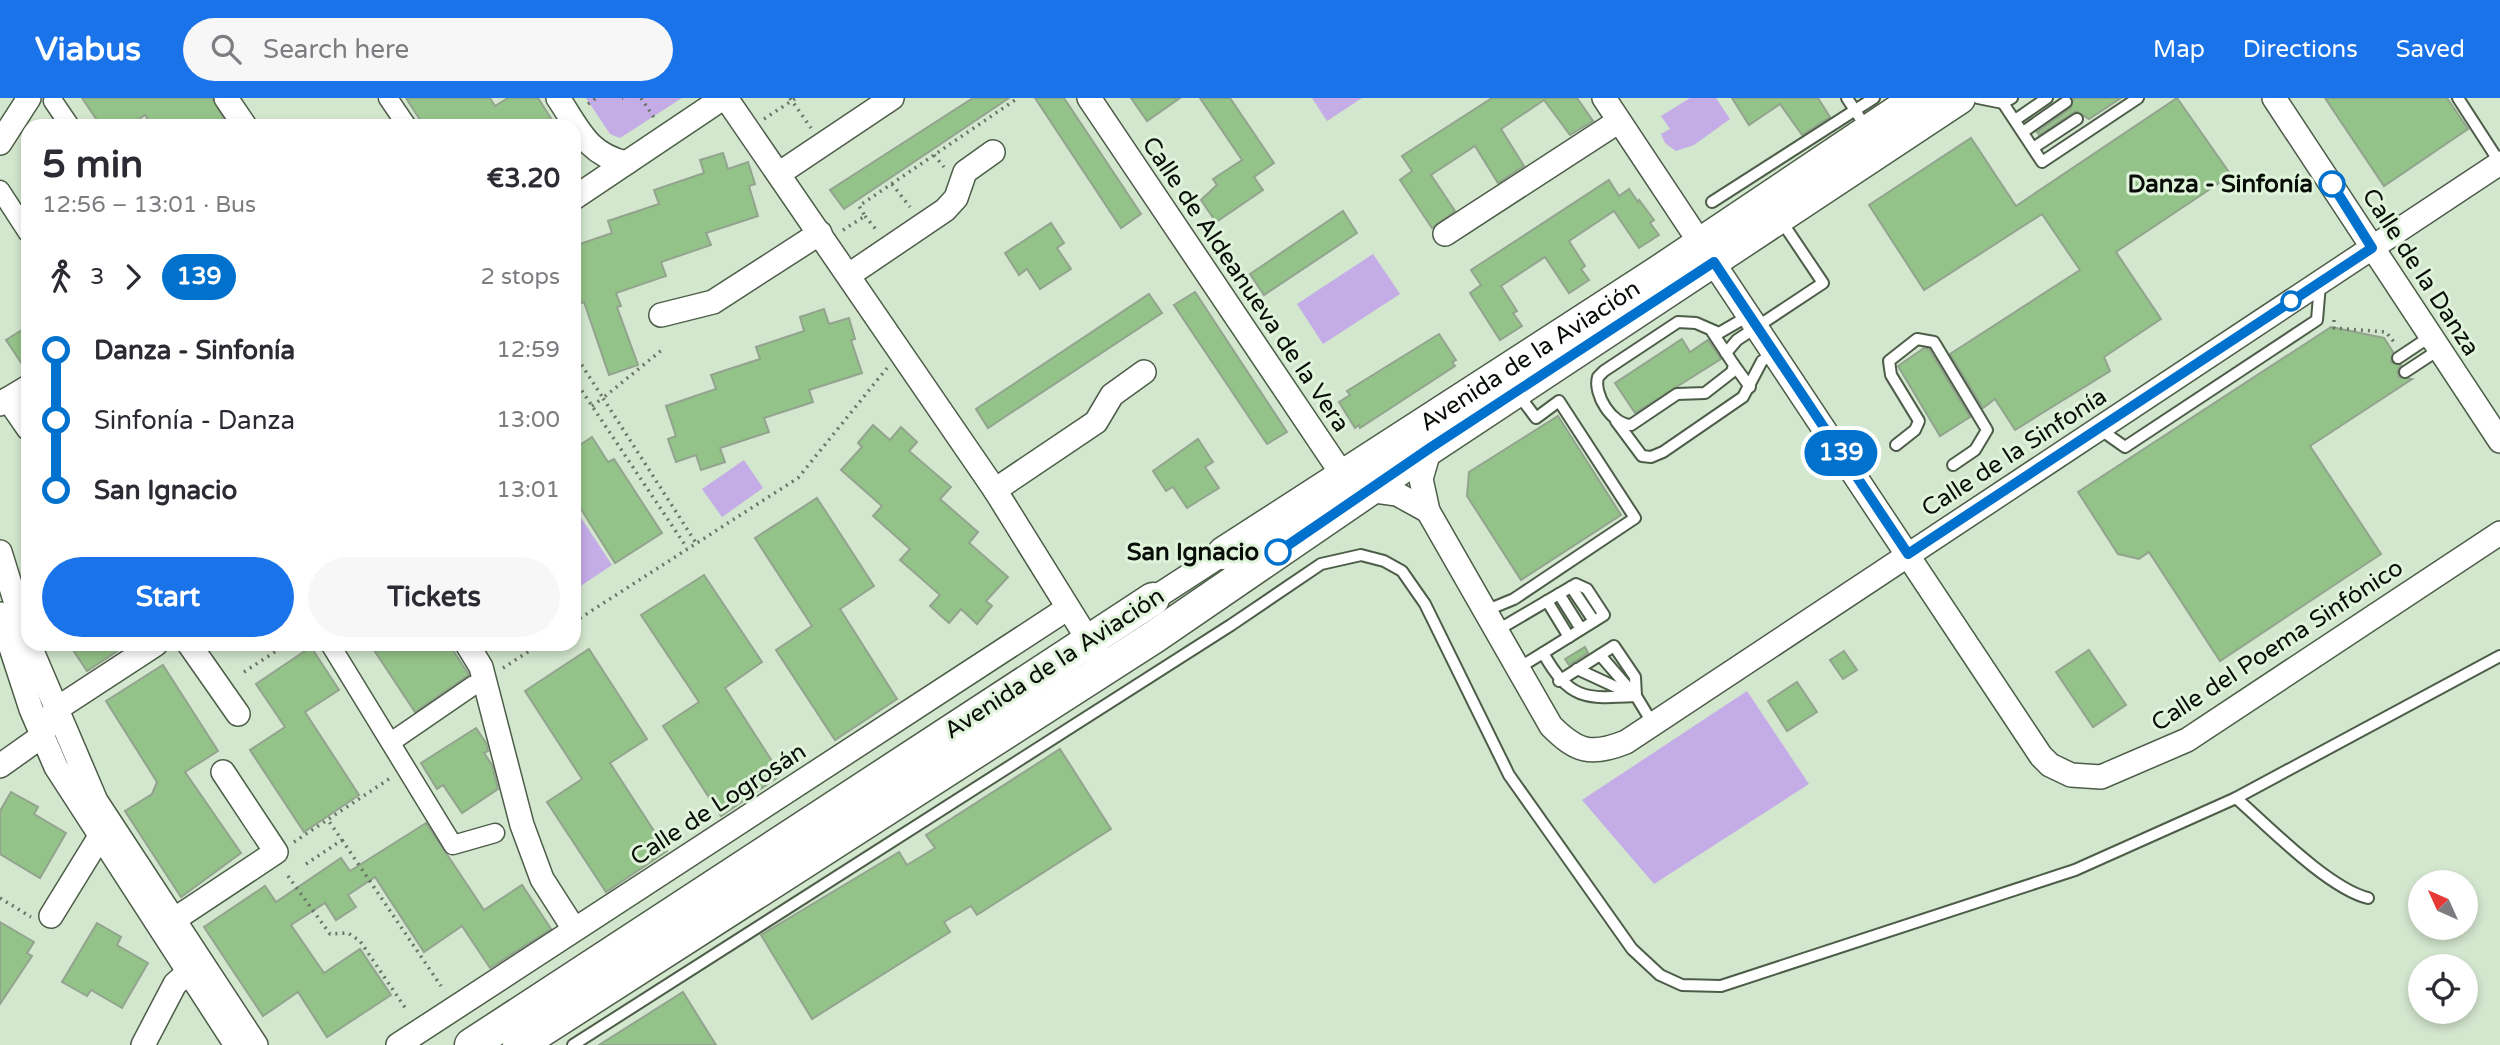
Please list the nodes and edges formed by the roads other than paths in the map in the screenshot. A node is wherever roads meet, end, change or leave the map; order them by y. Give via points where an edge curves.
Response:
1 (29, 98) edge
2 (226, 98) edge
3 (388, 98) edge
4 (558, 98) edge
5 (724, 98) edge
6 (892, 98) edge
7 (1089, 98) edge
8 (1604, 98) edge
9 (1847, 98) edge
10 (1873, 98) edge
11 (1919, 98) edge
12 (1959, 98) edge
13 (1978, 98) edge
14 (2047, 98) edge
15 (2274, 98) edge
16 (2458, 98) edge
17 (2065, 100) edge
18 (2130, 100) edge
19 (53, 101) dead end
20 (2007, 101) edge
21 (65, 119) edge
22 (240, 119) edge
23 (402, 119) edge
24 (572, 119) edge
25 (2077, 119) junction
26 (2015, 120) junction
27 (1619, 121) junction
28 (1862, 121) junction
29 (581, 131) edge
30 (2023, 132) junction
31 (2086, 132) junction
32 (0, 143) edge
33 (2033, 148) junction
34 (993, 152) dead end
35 (626, 163) junction
36 (2500, 163) edge
37 (780, 173) junction
38 (0, 190) edge
39 (581, 193) edge
40 (1712, 202) dead end
41 (1780, 218) junction
42 (21, 222) edge
43 (828, 234) junction
44 (1446, 234) dead end
45 (2372, 248) junction
46 (1708, 253) junction
47 (849, 275) junction
48 (2321, 282) junction
49 (661, 315) dead end
50 (1754, 321) junction
51 (1712, 330) junction
52 (2435, 343) junction
53 (1726, 353) junction
54 (1774, 353) junction
55 (2398, 358) dead end
56 (1734, 365) junction
57 (1144, 372) dead end
58 (2406, 372) dead end
59 (1750, 387) junction
60 (2212, 389) junction
61 (21, 391) edge
62 (1516, 391) junction
63 (2220, 400) dead end
64 (4, 401) edge
65 (1614, 418) junction
66 (21, 420) edge
67 (2098, 428) junction
68 (2500, 441) edge
69 (1896, 445) dead end
70 (1430, 448) junction
71 (1953, 466) dead end
72 (1356, 484) junction
73 (995, 490) junction
74 (1428, 511) junction
75 (2500, 533) edge
76 (0, 552) edge
77 (1224, 553) joint
78 (1908, 554) junction
79 (1559, 594) junction
80 (1153, 599) joint
81 (1546, 601) junction
82 (1068, 608) junction
83 (1485, 611) junction
84 (0, 614) edge
85 (21, 620) edge
86 (1581, 629) junction
87 (1496, 631) junction
88 (1569, 637) junction
89 (1088, 640) junction
90 (31, 651) edge
91 (145, 651) edge
92 (193, 651) edge
93 (334, 651) edge
94 (471, 651) edge
95 (1543, 653) junction
96 (1600, 655) junction
97 (2500, 656) edge
98 (1517, 668) junction
99 (1106, 669) junction
100 (1577, 670) junction
101 (1559, 681) junction
102 (474, 685) dead end
103 (1636, 696) junction
104 (55, 710) junction
105 (238, 714) dead end
106 (1653, 724) junction
107 (42, 736) junction
108 (391, 743) junction
109 (0, 766) edge
110 (223, 772) dead end
111 (2236, 798) junction
112 (495, 833) dead end
113 (99, 838) junction
114 (2368, 898) dead end
115 (45, 919) road end
116 (167, 924) junction
117 (574, 929) junction
118 (195, 966) junction
119 (143, 1045) edge
120 (236, 1045) edge
121 (256, 1045) edge
122 (398, 1045) edge
123 (471, 1045) edge
124 (519, 1045) edge
125 (573, 1045) edge

1 - 32 street
2 - 22 street
3 - 23 street
4 - 24 street
5 - 35 street
5 - 37 street
6 - 37 street
7 - 72 street, Calle de Aldeanueva de la Vera
8 - 27 street, Calle del Poema Sinfónico
9 - 28 lane
10 - 28 lane
11 - 28 main road, Avenida de la Aviación
12 - 41 main road, Avenida de la Aviación
13 - 20 lane
14 - 26 lane
15 - 45 street, Calle de la Danza
16 - 36 lane
17 - 25 lane
17 - 30 lane
18 - 31 lane
19 - 21 street
20 - 26 lane
25 - 31 lane
25 - 33 lane
26 - 30 lane
27 - 44 street
27 - 46 street, Calle del Poema Sinfónico
28 - 40 lane
28 - 46 main road, Avenida de la Aviación
29 - 35 street via 609,159
30 - 33 lane
31 - 33 lane via 2042,162
34 - 47 street via 965,172 956,198 945,210
35 - 39 street
36 - 45 street, Calle de la Sinfonía
37 - 43 street
38 - 42 street
41 - 46 main road, Avenida de la Aviación
41 - 50 lane via 1823,283
43 - 47 street
43 - 49 street via 713,302
45 - 48 street, Calle de la Sinfonía
45 - 52 street, Calle de la Danza
46 - 50 street, Calle del Poema Sinfónico
46 - 62 main road, Avenida de la Aviación
46 - 72 main road, Avenida de la Aviación
47 - 73 street
48 - 60 lane via 2317,320
48 - 67 street, Calle de la Sinfonía
50 - 51 lane via 1725,331
50 - 53 lane
50 - 54 street, Calle del Poema Sinfónico
51 - 53 lane
51 - 65 lane via 1678,322 1604,371 1598,377 1597,391
52 - 55 lane
52 - 58 lane
52 - 68 street, Calle de la Danza
53 - 56 lane
54 - 59 lane via 1762,361
54 - 78 street, Calle del Poema Sinfónico
56 - 59 lane
56 - 65 lane via 1732,372 1705,393 1677,394 1631,425
57 - 73 street via 1112,395 1096,422
59 - 65 lane via 1743,397 1651,457 1634,449
60 - 63 lane
60 - 67 lane via 2125,447
61 - 64 street
62 - 70 main road, Avenida de la Aviación
62 - 83 lane via 1536,418 1559,401 1635,518 1514,599
64 - 66 street
67 - 78 street, Calle de la Sinfonía
69 - 71 lane via 1919,421 1891,375 1889,362 1917,340 1934,342 1987,430 1975,450
70 - 72 main road, Avenida de la Aviación
70 - 74 street, Calle de la Sinfonía via 1421,479
72 - 74 street via 1397,494
72 - 77 main road, Avenida de la Aviación
72 - 99 main road, Avenida de la Aviación
73 - 82 street
74 - 83 street, Calle de la Sinfonía
75 - 78 street, Calle del Poema Sinfónico via 2188,740 2111,774 2083,778 2060,771 2041,756
76 - 85 street
77 - 80 street, Avenida de la Aviación
78 - 106 street, Calle de la Sinfonía
79 - 81 lane
79 - 86 lane
79 - 86 lane via 1576,584 1587,589 1604,615
80 - 89 main road, Avenida de la Aviación
81 - 87 lane
81 - 88 lane
82 - 89 street
82 - 117 street, Calle de Logrosán
83 - 87 street, Calle de la Sinfonía
84 - 107 street
86 - 88 lane
87 - 98 street, Calle de la Sinfonía
88 - 95 lane
89 - 99 street
89 - 123 main road, Avenida de la Aviación
90 - 104 street
91 - 104 street
92 - 105 street
93 - 108 street
94 - 117 street via 481,667 522,825 542,879
95 - 98 lane
95 - 101 lane
96 - 100 lane
96 - 103 lane
96 - 103 lane via 1614,646 1634,677
97 - 111 lane
98 - 106 street, Calle de la Sinfonía via 1550,726 1587,751 1606,750
99 - 124 main road, Avenida de la Aviación
100 - 101 lane
100 - 103 lane
101 - 103 lane via 1574,692 1600,698
102 - 108 street
103 - 106 lane
104 - 107 street
104 - 116 street via 96,801
107 - 109 street
107 - 113 street
108 - 112 street via 453,845
110 - 116 street via 276,852
111 - 114 lane via 2332,881
111 - 125 lane via 2075,870 1721,986 1682,985 1660,975 1632,949 1509,775 1424,604 1402,571 1361,555 1321,564
113 - 115 street
113 - 116 street
116 - 118 street
117 - 122 street, Calle de Logrosán
118 - 119 street via 175,984
118 - 120 street
118 - 121 street

